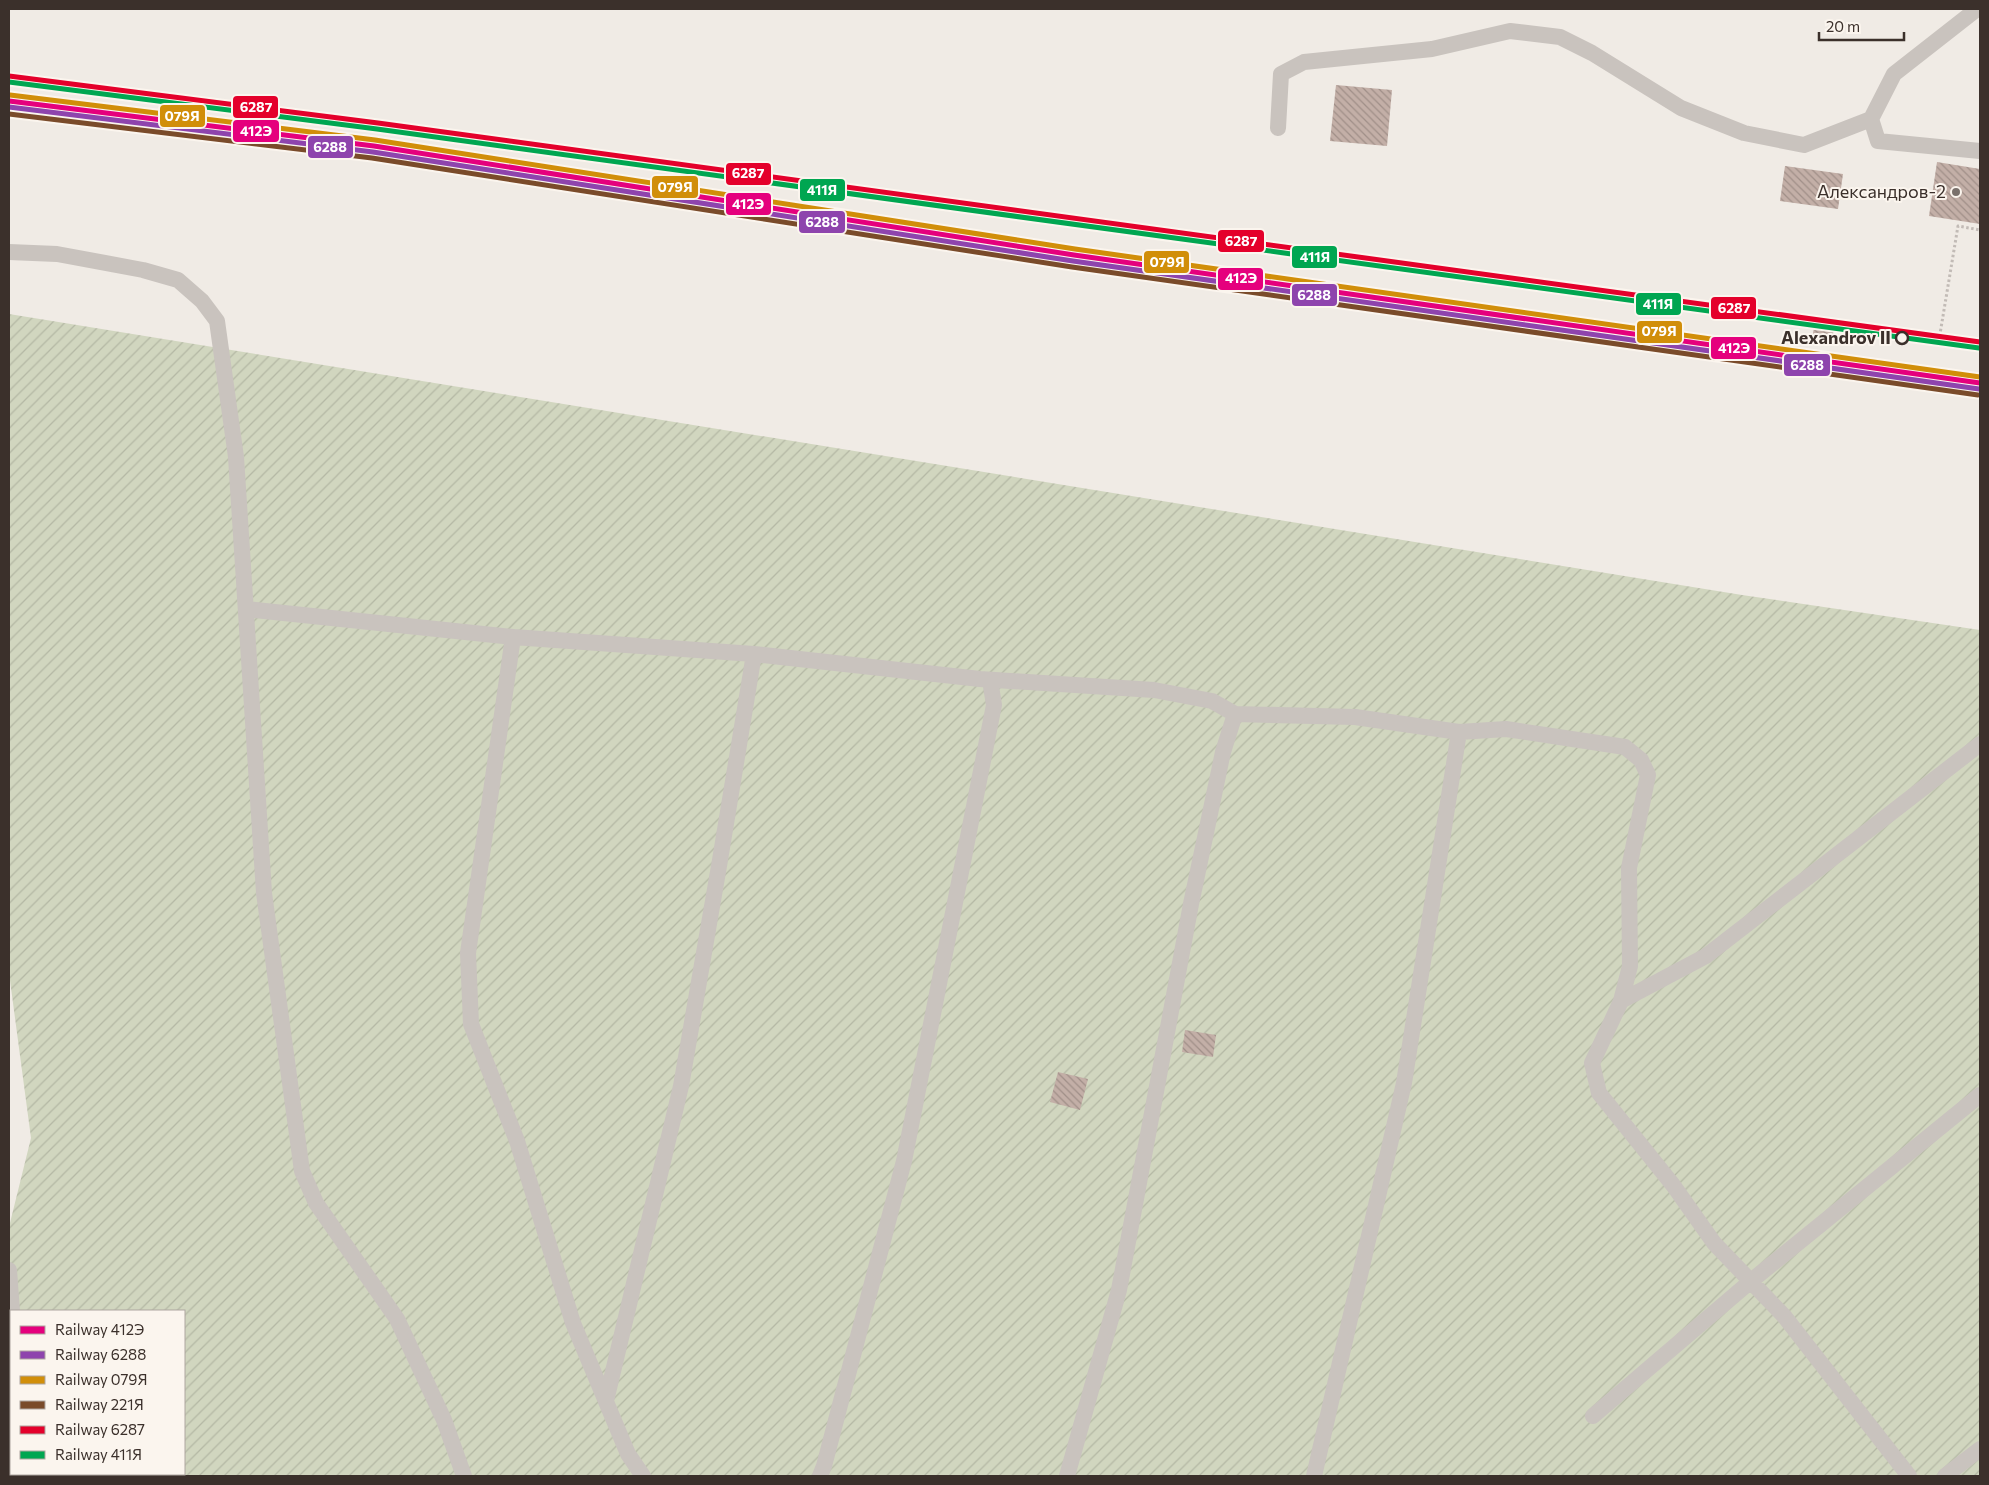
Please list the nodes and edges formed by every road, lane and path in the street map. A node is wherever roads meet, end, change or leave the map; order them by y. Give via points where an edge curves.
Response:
1 (1977, 9) edge
2 (1871, 119) junction
3 (1278, 128) dead end
4 (1980, 151) edge
5 (1980, 230) edge
6 (9, 252) edge
7 (1938, 346) dead end
8 (246, 609) junction
9 (513, 637) junction
10 (754, 654) junction
11 (990, 680) junction
12 (1235, 714) junction
13 (1459, 732) junction
14 (1980, 744) edge
15 (1621, 1001) junction
16 (1980, 1095) edge
17 (9, 1270) edge
18 (1750, 1281) junction
19 (12, 1310) edge
20 (606, 1401) junction
21 (1593, 1416) dead end
22 (1980, 1449) edge
23 (464, 1476) edge
24 (643, 1476) edge
25 (820, 1476) edge
26 (1067, 1476) edge
27 (1314, 1476) edge
28 (1909, 1476) edge
29 (1945, 1476) edge

1 - 2 lane via 1894,74
2 - 3 lane via 1804,146 1744,133 1681,108 1592,52 1560,37 1510,31 1432,49 1304,62 1281,74
2 - 4 lane via 1878,141
5 - 7 path via 1958,226
6 - 8 lane via 57,254 178,280 218,320 236,456
8 - 9 lane
8 - 23 lane via 264,893 302,1170 316,1203 397,1319 444,1420
9 - 10 lane
9 - 20 lane via 468,953 471,1024 517,1141 573,1323
10 - 11 lane
10 - 20 lane via 681,1086
11 - 12 lane via 1154,690 1212,701
11 - 25 lane via 994,705 904,1160
12 - 13 lane via 1355,717
12 - 26 lane via 1223,752 1191,904 1119,1290
13 - 15 lane via 1506,729 1625,746 1641,760 1648,775 1629,868 1630,966
13 - 27 lane via 1404,1083
14 - 15 lane via 1706,956
15 - 18 lane via 1592,1063 1599,1093 1674,1185 1714,1244
16 - 18 lane
17 - 19 lane
18 - 21 lane
18 - 28 lane via 1784,1316
20 - 24 lane via 628,1454
22 - 29 lane

